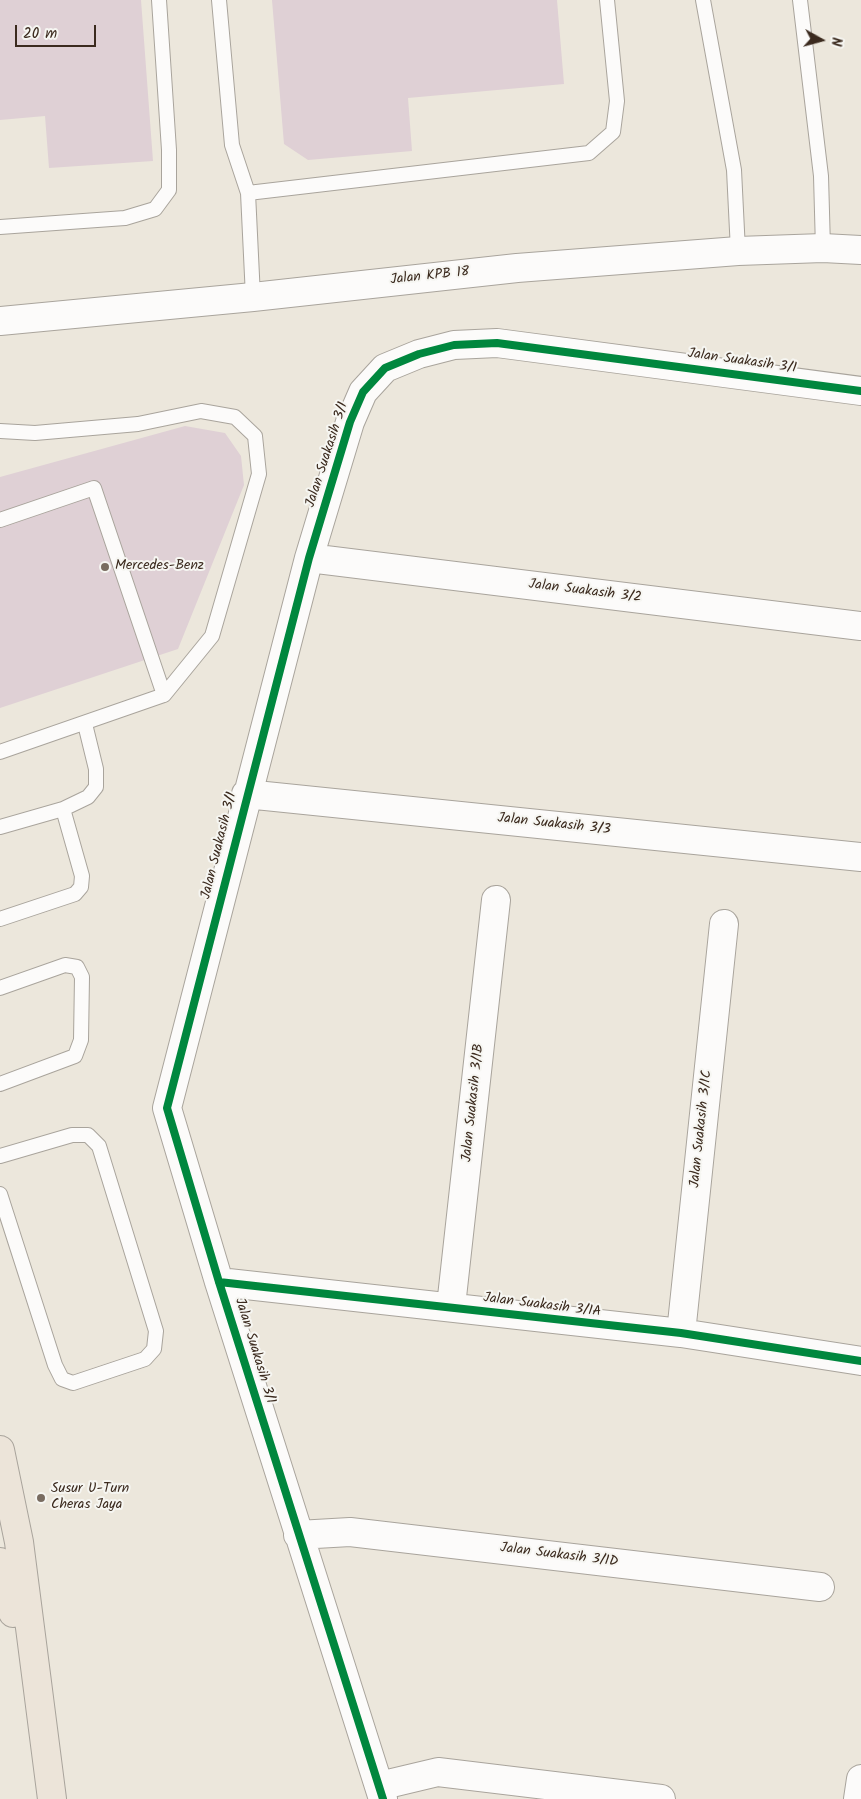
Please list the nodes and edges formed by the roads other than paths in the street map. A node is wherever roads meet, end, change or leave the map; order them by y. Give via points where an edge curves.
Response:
1 (159, 0) edge
2 (219, 0) edge
3 (607, 0) edge
4 (703, 0) edge
5 (800, 0) edge
6 (248, 193) junction
7 (0, 227) edge
8 (823, 248) junction
9 (861, 250) edge
10 (738, 251) junction
11 (252, 297) junction
12 (0, 321) edge
13 (861, 391) edge
14 (0, 431) edge
15 (0, 520) edge
16 (308, 558) junction
17 (861, 626) edge
18 (164, 696) junction
19 (86, 724) junction
20 (0, 752) edge
21 (246, 794) junction
22 (63, 809) junction
23 (0, 827) edge
24 (861, 857) edge
25 (496, 900) dead end
26 (0, 919) edge
27 (724, 924) dead end
28 (0, 988) edge
29 (0, 1084) edge
30 (0, 1156) edge
31 (0, 1194) edge
32 (219, 1282) junction
33 (451, 1306) junction
34 (681, 1333) junction
35 (861, 1361) edge
36 (0, 1450) edge
37 (298, 1535) junction
38 (0, 1562) edge
39 (820, 1587) dead end
40 (44, 1741) junction
41 (861, 1779) edge
42 (381, 1792) edge
43 (52, 1799) edge
44 (661, 1799) edge
45 (858, 1799) edge

1 - 7 lane via 169,190 155,209 125,218
2 - 6 lane via 232,145
3 - 6 lane via 617,102 613,132 590,153
4 - 10 lane via 734,170
5 - 8 lane via 821,176
6 - 11 lane
8 - 9 street, Jalan KPB 18
8 - 10 street, Jalan KPB 18
10 - 11 street, Jalan KPB 18 via 507,269
11 - 12 street, Jalan KPB 18
13 - 16 street, Jalan Suakasih 3/1 via 497,342 454,344 419,354 385,368 363,392 350,422
14 - 18 lane via 35,432 138,424 202,411 235,417 255,436 260,474 212,636
15 - 18 lane via 94,488
16 - 17 street, Jalan Suakasih 3/2
16 - 21 street, Jalan Suakasih 3/1
18 - 19 lane
19 - 20 lane
19 - 22 lane via 96,769 96,787 88,797
21 - 24 street, Jalan Suakasih 3/3
21 - 32 street, Jalan Suakasih 3/1 via 167,1108
22 - 23 lane
22 - 26 lane via 82,876 81,887 74,894
25 - 33 street, Jalan Suakasih 3/1B
27 - 34 street, Jalan Suakasih 3/1C
28 - 29 lane via 65,965 77,966 82,977 81,1040 75,1056
30 - 31 lane via 72,1135 88,1135 98,1146 156,1331 154,1349 145,1359 74,1383 62,1379
32 - 33 street, Jalan Suakasih 3/1A
32 - 37 street, Jalan Suakasih 3/1
33 - 34 street, Jalan Suakasih 3/1A
34 - 35 street, Jalan Suakasih 3/1A
36 - 40 highway via 19,1542
37 - 39 street, Jalan Suakasih 3/1D via 350,1532
37 - 42 street, Jalan Suakasih 3/1
38 - 40 highway
40 - 43 highway
41 - 45 street
42 - 44 street via 438,1772

